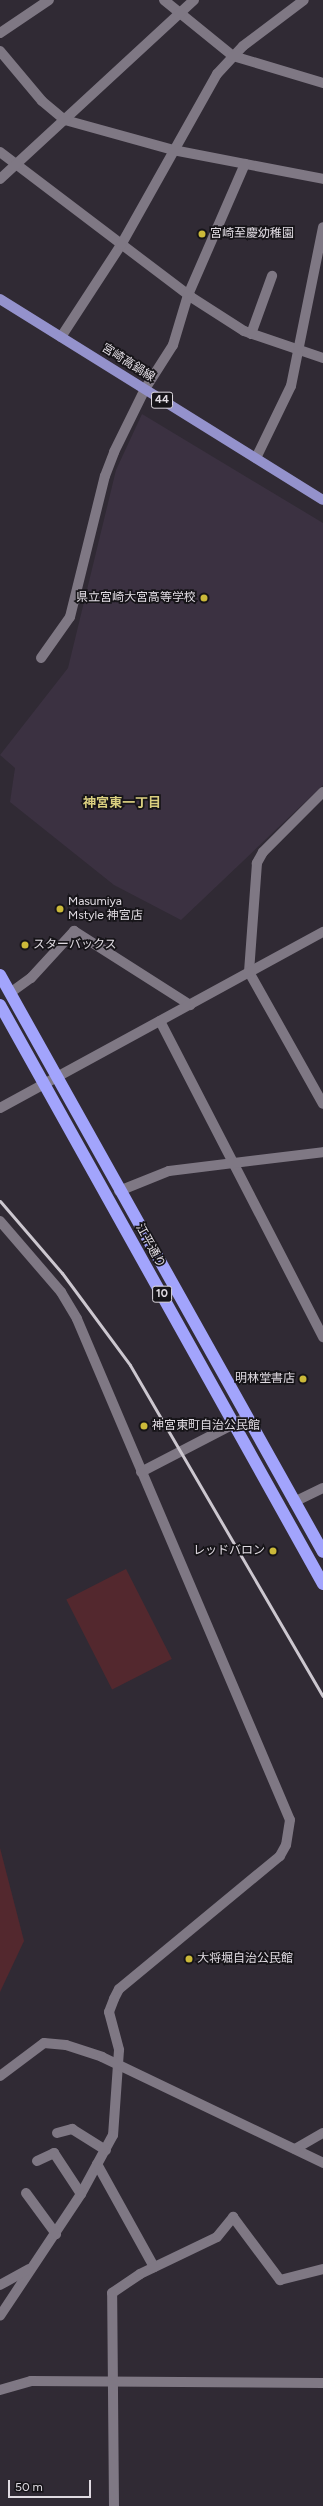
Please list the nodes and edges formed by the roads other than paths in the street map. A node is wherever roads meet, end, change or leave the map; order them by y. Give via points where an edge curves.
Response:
1 (50, 0) edge
2 (164, 0) edge
3 (194, 0) edge
4 (304, 0) edge
5 (180, 14) junction
6 (0, 34) edge
7 (0, 51) edge
8 (233, 56) junction
9 (323, 83) edge
10 (65, 120) junction
11 (173, 150) junction
12 (0, 152) edge
13 (245, 164) junction
14 (14, 166) junction
15 (0, 179) edge
16 (323, 179) edge
17 (323, 227) edge
18 (121, 245) junction
19 (272, 276) dead end
20 (188, 295) junction
21 (0, 299) edge
22 (251, 334) junction
23 (61, 337) junction
24 (300, 352) junction
25 (323, 358) edge
26 (145, 390) junction
27 (256, 458) junction
28 (323, 500) edge
29 (41, 658) dead end
30 (323, 792) edge
31 (323, 932) edge
32 (249, 972) junction
33 (0, 975) edge
34 (10, 993) junction
35 (0, 1005) edge
36 (190, 1005) junction
37 (160, 1021) junction
38 (56, 1078) junction
39 (44, 1085) junction
40 (323, 1104) edge
41 (0, 1108) edge
42 (323, 1152) edge
43 (234, 1165) junction
44 (119, 1191) junction
45 (0, 1221) edge
46 (323, 1337) edge
47 (247, 1417) junction
48 (234, 1424) junction
49 (141, 1472) junction
50 (323, 1488) edge
51 (294, 1502) junction
52 (323, 1552) edge
53 (323, 1584) edge
54 (119, 2064) junction
55 (0, 2076) edge
56 (323, 2132) edge
57 (57, 2133) dead end
58 (295, 2149) junction
59 (106, 2150) junction
60 (37, 2161) dead end
61 (323, 2163) edge
62 (98, 2164) junction
63 (26, 2192) dead end
64 (81, 2194) junction
65 (56, 2234) junction
66 (154, 2267) junction
67 (29, 2269) junction
68 (323, 2269) edge
69 (0, 2285) edge
70 (0, 2316) edge
71 (115, 2382) junction
72 (323, 2383) edge
73 (0, 2390) edge
74 (114, 2506) edge

1 - 6 street
2 - 5 street
3 - 5 street
4 - 8 street
5 - 8 street
5 - 10 street
7 - 10 street via 42,101
8 - 9 street
8 - 11 street via 217,74
10 - 11 street
10 - 14 street
11 - 13 street
11 - 18 street
12 - 14 street
13 - 16 street
13 - 20 street
14 - 15 street
14 - 18 street
17 - 24 street
18 - 20 street
18 - 23 street
19 - 22 street
20 - 22 street
20 - 26 street via 173,345
21 - 23 main road, 宮崎高鍋線 / 44
22 - 24 street
23 - 26 main road, 宮崎高鍋線 / 44
24 - 25 street
24 - 27 street via 291,386
26 - 27 main road, 宮崎高鍋線 / 44
26 - 29 street via 105,476 70,617
27 - 28 main road, 宮崎高鍋線 / 44
30 - 32 street via 263,852 257,863
31 - 32 street
32 - 36 street
32 - 40 street
33 - 34 highway, 江平通り / 10
34 - 36 street via 31,978 74,931
34 - 38 highway, 江平通り / 10
35 - 39 highway, 江平通り / 10
36 - 37 street
37 - 38 street
37 - 43 street
38 - 39 street
38 - 44 highway, 江平通り / 10
39 - 41 street
39 - 48 highway, 江平通り / 10
42 - 43 street
43 - 44 street via 168,1171
43 - 46 street
44 - 47 highway, 江平通り / 10
45 - 49 street via 61,1292 77,1319
47 - 48 street
47 - 51 highway, 江平通り / 10
48 - 49 street
48 - 53 highway, 江平通り / 10
49 - 54 street via 290,1820 286,1845 259,1876 119,1990 109,2012 119,2050
50 - 51 street
51 - 52 highway, 江平通り / 10
54 - 55 street via 54,2042 36,2048
54 - 58 street
54 - 59 street via 113,2135
56 - 58 street
57 - 59 street via 72,2129
58 - 61 street
59 - 62 street
60 - 64 street via 54,2154
62 - 64 street
62 - 66 street
63 - 65 street
64 - 65 street
65 - 67 street
66 - 68 street via 217,2237 233,2218 280,2280
66 - 71 street via 112,2293
67 - 69 street
67 - 70 street
71 - 72 street
71 - 73 street via 31,2381
71 - 74 street

